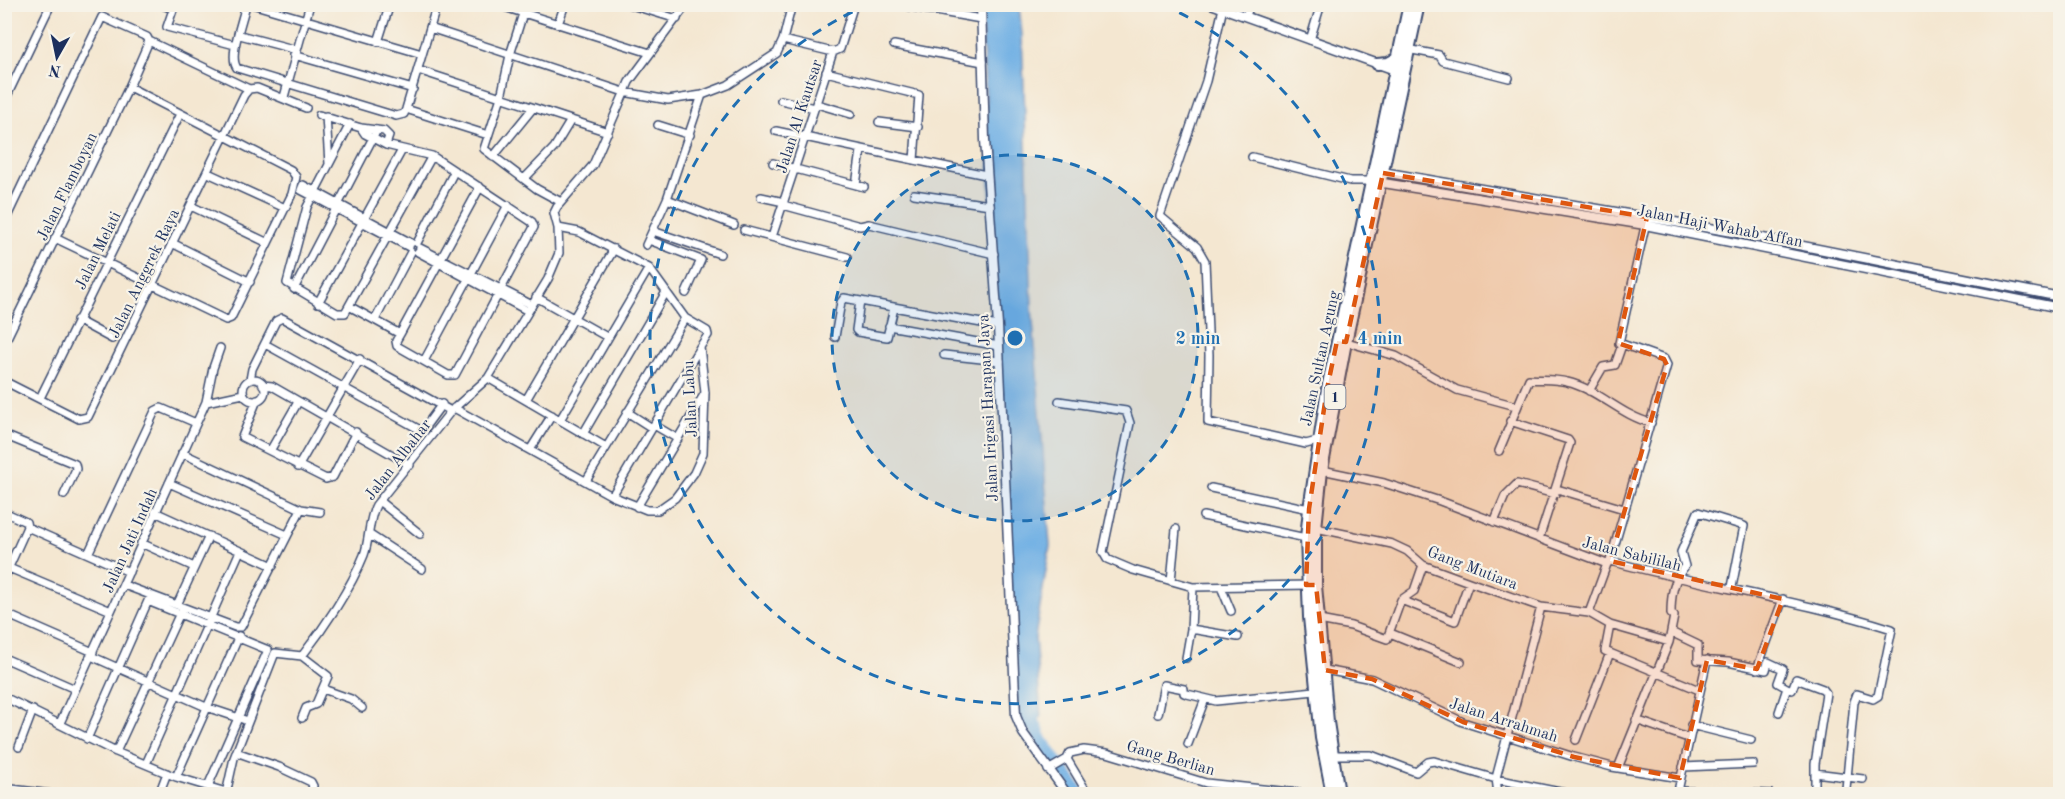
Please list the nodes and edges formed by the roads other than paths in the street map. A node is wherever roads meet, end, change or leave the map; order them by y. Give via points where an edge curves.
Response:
1 (51, 4) edge
2 (160, 4) edge
3 (246, 4) edge
4 (252, 4) edge
5 (310, 4) edge
6 (372, 4) edge
7 (437, 4) edge
8 (495, 4) edge
9 (526, 4) edge
10 (565, 4) edge
11 (628, 4) edge
12 (687, 4) edge
13 (792, 4) edge
14 (854, 4) edge
15 (896, 4) edge
16 (981, 4) edge
17 (1211, 4) edge
18 (1250, 4) edge
19 (1321, 4) edge
20 (1409, 4) edge
21 (1419, 4) edge
22 (174, 7) edge
23 (390, 7) edge
24 (1223, 8) junction
25 (523, 13) junction
26 (1246, 16) junction
27 (677, 19) junction
28 (981, 19) junction
29 (305, 20) junction
30 (558, 24) junction
31 (430, 28) junction
32 (240, 35) junction
33 (1310, 39) junction
34 (148, 40) junction
35 (783, 40) junction
36 (378, 42) junction
37 (235, 45) junction
38 (894, 45) dead end
39 (1402, 51) junction
40 (833, 52) junction
41 (295, 53) junction
42 (650, 53) junction
43 (422, 54) junction
44 (510, 55) junction
45 (983, 62) junction
46 (1377, 64) junction
47 (418, 70) junction
48 (826, 72) junction
49 (1397, 73) junction
50 (1509, 78) dead end
51 (288, 82) junction
52 (129, 87) junction
53 (249, 89) junction
54 (412, 89) junction
55 (624, 92) junction
56 (702, 95) junction
57 (501, 97) junction
58 (284, 98) junction
59 (780, 100) dead end
60 (4, 102) edge
61 (816, 106) junction
62 (306, 108) dead end
63 (533, 108) junction
64 (405, 112) junction
65 (180, 114) junction
66 (852, 114) dead end
67 (571, 120) junction
68 (879, 122) dead end
69 (350, 124) junction
70 (658, 125) dead end
71 (918, 127) junction
72 (361, 128) junction
73 (376, 130) junction
74 (776, 131) dead end
75 (608, 132) junction
76 (225, 135) junction
77 (488, 135) junction
78 (690, 135) junction
79 (374, 139) junction
80 (803, 139) junction
81 (386, 145) junction
82 (402, 150) junction
83 (861, 151) junction
84 (432, 156) junction
85 (493, 156) junction
86 (1252, 157) dead end
87 (914, 160) junction
88 (773, 163) dead end
89 (329, 164) junction
90 (795, 170) junction
91 (454, 172) junction
92 (208, 173) junction
93 (986, 175) junction
94 (1377, 177) junction
95 (524, 179) junction
96 (480, 188) junction
97 (314, 192) junction
98 (914, 194) dead end
99 (761, 197) dead end
100 (667, 199) junction
101 (4, 202) edge
102 (783, 204) junction
103 (508, 205) junction
104 (990, 205) junction
105 (12, 206) junction
106 (191, 206) junction
107 (339, 207) junction
108 (557, 207) junction
109 (285, 208) junction
110 (365, 220) junction
111 (1646, 221) junction
112 (4, 223) edge
113 (734, 225) dead end
114 (558, 228) junction
115 (744, 230) dead end
116 (653, 231) junction
117 (389, 234) junction
118 (772, 237) junction
119 (55, 238) junction
120 (172, 243) junction
121 (268, 243) junction
122 (414, 248) junction
123 (614, 249) junction
124 (720, 254) dead end
125 (994, 254) junction
126 (847, 257) dead end
127 (106, 261) junction
128 (439, 261) junction
129 (649, 268) junction
130 (469, 277) junction
131 (250, 282) junction
132 (151, 283) junction
133 (294, 289) junction
134 (666, 292) junction
135 (500, 293) junction
136 (686, 293) dead end
137 (537, 297) junction
138 (2061, 297) edge
139 (860, 301) junction
140 (318, 303) junction
141 (349, 306) junction
142 (530, 308) junction
143 (894, 308) junction
144 (2061, 308) edge
145 (685, 318) junction
146 (573, 319) junction
147 (77, 320) junction
148 (375, 320) junction
149 (4, 322) edge
150 (14, 326) junction
151 (890, 326) junction
152 (998, 326) junction
153 (400, 334) junction
154 (607, 337) junction
155 (835, 338) dead end
156 (112, 339) dead end
157 (1341, 341) junction
158 (4, 344) edge
159 (265, 344) junction
160 (1622, 345) junction
161 (999, 346) junction
162 (700, 347) junction
163 (220, 348) dead end
164 (944, 355) dead end
165 (360, 359) junction
166 (1000, 360) junction
167 (424, 361) junction
168 (488, 378) junction
169 (250, 380) junction
170 (4, 381) edge
171 (263, 385) junction
172 (343, 387) junction
173 (1589, 391) junction
174 (705, 393) junction
175 (243, 394) junction
176 (40, 398) junction
177 (257, 400) junction
178 (526, 400) junction
179 (1059, 400) dead end
180 (206, 402) junction
181 (298, 402) junction
182 (442, 404) junction
183 (1516, 406) junction
184 (453, 410) junction
185 (627, 412) junction
186 (328, 416) junction
187 (552, 416) junction
188 (560, 420) junction
189 (1510, 421) junction
190 (196, 423) junction
191 (1651, 423) junction
192 (653, 427) junction
193 (356, 432) junction
194 (424, 432) junction
195 (583, 434) junction
196 (4, 435) edge
197 (678, 439) junction
198 (1317, 441) junction
199 (606, 447) junction
200 (530, 450) junction
201 (270, 451) junction
202 (1498, 451) dead end
203 (182, 453) junction
204 (402, 458) junction
205 (410, 465) junction
206 (298, 467) junction
207 (1322, 470) junction
208 (586, 481) junction
209 (169, 483) junction
210 (1211, 488) dead end
211 (1556, 492) junction
212 (64, 495) dead end
213 (612, 496) junction
214 (379, 501) junction
215 (637, 507) junction
216 (301, 509) junction
217 (1309, 509) junction
218 (1624, 509) junction
219 (4, 512) edge
220 (155, 512) junction
221 (320, 512) dead end
222 (1203, 516) dead end
223 (1494, 522) junction
224 (27, 527) junction
225 (1316, 528) junction
226 (1176, 529) dead end
227 (420, 534) dead end
228 (370, 535) junction
229 (208, 536) junction
230 (286, 536) junction
231 (1306, 538) junction
232 (1539, 539) junction
233 (141, 543) junction
234 (240, 551) junction
235 (88, 554) junction
236 (1609, 562) junction
237 (1423, 565) junction
238 (273, 566) junction
239 (194, 567) junction
240 (9, 568) junction
241 (422, 569) dead end
242 (129, 572) junction
243 (4, 578) edge
244 (1675, 579) junction
245 (1171, 581) junction
246 (1469, 582) junction
247 (124, 585) junction
248 (1311, 585) junction
249 (1193, 587) junction
250 (1221, 587) junction
251 (1732, 587) junction
252 (1783, 599) junction
253 (1401, 600) junction
254 (177, 605) junction
255 (1541, 607) junction
256 (111, 611) junction
257 (1231, 611) dead end
258 (180, 613) junction
259 (1589, 613) junction
260 (4, 614) edge
261 (1320, 620) junction
262 (210, 621) junction
263 (1610, 626) junction
264 (1191, 629) junction
265 (1671, 632) junction
266 (1390, 633) junction
267 (239, 636) junction
268 (1238, 637) dead end
269 (1669, 642) junction
270 (1610, 653) junction
271 (92, 654) junction
272 (302, 656) junction
273 (4, 658) edge
274 (1186, 658) dead end
275 (1707, 660) junction
276 (1461, 662) dead end
277 (119, 668) junction
278 (1757, 669) junction
279 (1324, 670) junction
280 (1655, 672) junction
281 (149, 681) junction
282 (1787, 688) junction
283 (75, 689) junction
284 (323, 689) junction
285 (1699, 690) junction
286 (1315, 691) junction
287 (178, 694) junction
288 (4, 697) edge
289 (1205, 699) junction
290 (206, 707) junction
291 (362, 708) dead end
292 (33, 710) junction
293 (1779, 712) dead end
294 (1158, 714) dead end
295 (238, 718) junction
296 (302, 718) dead end
297 (1636, 720) junction
298 (248, 721) junction
299 (60, 723) junction
300 (1691, 725) junction
301 (1510, 735) junction
302 (1688, 738) junction
303 (87, 739) junction
304 (1576, 740) dead end
305 (1751, 740) dead end
306 (1188, 744) dead end
307 (19, 747) dead end
308 (116, 752) junction
309 (223, 753) junction
310 (235, 755) junction
311 (1333, 755) junction
312 (1064, 761) junction
313 (146, 764) junction
314 (1753, 764) dead end
315 (1683, 767) junction
316 (1618, 768) junction
317 (1050, 769) junction
318 (167, 773) junction
319 (1815, 773) junction
320 (176, 777) junction
321 (1847, 777) junction
322 (1496, 778) junction
323 (1680, 778) junction
324 (1863, 779) dead end
325 (208, 786) junction
326 (4, 788) edge
327 (1846, 789) dead end
328 (1676, 793) edge
329 (226, 794) edge
330 (51, 795) edge
331 (159, 795) edge
332 (310, 795) edge
333 (1067, 795) edge
334 (1088, 795) edge
335 (1308, 795) edge
336 (1332, 795) edge
337 (1339, 795) edge
338 (1498, 795) edge
339 (1570, 795) edge
340 (1771, 795) edge
341 (1815, 795) edge

1 - 60 street
2 - 22 street
3 - 32 street
4 - 29 street
5 - 29 street
6 - 23 street
7 - 31 street
8 - 25 street
9 - 25 street
10 - 30 street
11 - 27 street
12 - 27 street
13 - 35 street
14 - 40 street via 840,49
15 - 28 street
16 - 28 street, Jalan Irigasi Harapan Jaya
17 - 24 street
18 - 26 street
19 - 33 street
20 - 39 highway, Jalan Sultan Agung / 1
21 - 39 highway, Jalan Sultan Agung / 1
22 - 37 street via 167,27
23 - 36 street
24 - 26 street
24 - 198 street via 1206,81 1160,216 1197,248 1205,261 1209,355 1206,420 1306,444
25 - 30 street
25 - 44 street
26 - 33 street
27 - 42 street
28 - 45 street, Jalan Irigasi Harapan Jaya
29 - 36 street
29 - 41 street
30 - 42 street
31 - 43 street
31 - 44 street
32 - 37 street
32 - 41 street
33 - 46 street
34 - 52 street, Jalan Flamboyan
34 - 53 street
34 - 105 street via 102,17
35 - 40 street, Jalan Al Kautsar
35 - 56 street via 775,54 728,85
36 - 43 street
37 - 51 street via 237,68
38 - 45 street
39 - 46 highway via 1388,63
39 - 49 highway, Jalan Sultan Agung / 1
39 - 50 street via 1438,55 1443,61
40 - 48 street, Jalan Al Kautsar
41 - 51 street
41 - 54 street
42 - 55 street
43 - 47 street
44 - 55 street
44 - 57 street
45 - 93 street, Jalan Irigasi Harapan Jaya
46 - 49 highway
47 - 54 street
47 - 57 street
48 - 61 street, Jalan Al Kautsar
48 - 71 street via 920,95
49 - 94 highway, Jalan Sultan Agung / 1
51 - 58 street
51 - 64 street via 396,116
52 - 65 street
52 - 119 street, Jalan Flamboyan
53 - 58 street
53 - 76 street, Jalan Anggrek Raya
54 - 64 street
55 - 56 street via 668,100
55 - 75 street
56 - 78 street
57 - 63 street
57 - 77 street
58 - 62 street
59 - 61 street
61 - 66 street
61 - 80 street, Jalan Al Kautsar
63 - 67 street
63 - 85 street
64 - 77 street
65 - 76 street
65 - 127 street, Jalan Melati
67 - 75 street
67 - 95 street via 554,147
68 - 71 street
69 - 72 street
69 - 89 street
69 - 89 street via 322,115
70 - 78 street
71 - 87 street
72 - 73 street
72 - 79 street
73 - 79 street
73 - 81 street via 388,134
74 - 80 street
75 - 108 street via 593,165
76 - 92 street, Jalan Anggrek Raya
76 - 109 street via 291,170 297,179
77 - 85 street via 484,149
78 - 100 street
79 - 81 street
79 - 107 street
80 - 83 street
80 - 90 street, Jalan Al Kautsar
81 - 82 street
82 - 84 street
82 - 110 street
83 - 87 street
83 - 90 street via 860,186
84 - 91 street
84 - 117 street
85 - 95 street
86 - 94 street via 1350,181
87 - 93 street
88 - 90 street
89 - 97 street
90 - 102 street, Jalan Al Kautsar
91 - 96 street
91 - 122 street
92 - 106 street, Jalan Anggrek Raya
92 - 109 street
93 - 104 street, Jalan Irigasi Harapan Jaya
94 - 111 street, Jalan Haji Wahab Affan
94 - 157 highway, Jalan Sultan Agung / 1
95 - 108 street
96 - 103 street
96 - 128 street
97 - 107 street
97 - 133 street via 287,284
98 - 104 street
99 - 102 street
100 - 113 street
100 - 116 street
101 - 105 street
102 - 118 street, Jalan Al Kautsar
102 - 125 street via 860,226 869,224
103 - 130 street
103 - 135 street via 534,227
104 - 125 street, Jalan Irigasi Harapan Jaya
105 - 112 street
106 - 120 street, Jalan Anggrek Raya
106 - 121 street
107 - 110 street
107 - 133 street
108 - 114 street, Jalan Albahar
109 - 121 street
110 - 117 street
110 - 140 street
111 - 138 street, Jalan Haji Wahab Affan
111 - 144 street, Jalan Haji Wahab Affan
111 - 160 street via 1619,340
114 - 123 street, Jalan Labu via 579,232
114 - 137 street, Jalan Albahar via 559,254
115 - 118 street
116 - 124 street
116 - 136 street via 647,242 701,260
117 - 122 street
117 - 141 street
118 - 126 street
119 - 127 street
119 - 150 street, Jalan Flamboyan
120 - 131 street
120 - 132 street, Jalan Anggrek Raya
121 - 131 street
122 - 128 street
122 - 148 street
123 - 129 street, Jalan Labu
123 - 146 street
125 - 152 street, Jalan Irigasi Harapan Jaya
127 - 132 street
127 - 147 street, Jalan Melati
128 - 130 street
128 - 153 street
129 - 134 street, Jalan Labu
129 - 154 street
130 - 135 street
130 - 167 street
131 - 132 street via 231,318 226,320
132 - 176 street, Jalan Anggrek Raya via 88,417 82,420
133 - 140 street
134 - 145 street, Jalan Labu
134 - 195 street
135 - 142 street
135 - 167 street via 455,375
137 - 142 street, Jalan Albahar
137 - 146 street
139 - 143 street
139 - 151 street via 857,331 886,337
139 - 155 street via 842,299
140 - 141 street via 340,314
141 - 148 street
142 - 168 street, Jalan Albahar
143 - 151 street
143 - 152 street
145 - 162 street, Jalan Labu via 708,333
145 - 185 street
146 - 154 street
146 - 178 street
147 - 156 street
147 - 176 street, Jalan Melati
148 - 153 street
149 - 150 street
150 - 158 street, Jalan Flamboyan
151 - 161 street
152 - 161 street, Jalan Irigasi Harapan Jaya
153 - 167 street via 397,346
154 - 188 street
157 - 183 street via 1396,356 1457,390
157 - 198 highway, Jalan Sultan Agung / 1
157 - 207 highway, Jalan Sultan Agung / 1
159 - 165 street via 276,321 285,319
159 - 169 street
159 - 172 street
160 - 173 street via 1615,365 1603,367
160 - 191 street via 1667,362
161 - 166 street, Jalan Irigasi Harapan Jaya
162 - 174 street, Jalan Labu
162 - 192 street
163 - 180 street, Jalan Jati Indah
164 - 166 street
165 - 172 street
165 - 182 street
166 - 317 street, Jalan Irigasi Harapan Jaya via 1016,716 1023,733
168 - 178 street
168 - 184 street, Jalan Albahar
169 - 171 street via 257,379
169 - 175 street via 243,387
170 - 176 street
171 - 177 street via 264,393
171 - 181 street via 272,386
172 - 186 street
172 - 194 street
173 - 183 street via 1566,382 1529,379
173 - 191 street via 1625,414
174 - 197 street
174 - 215 street, Jalan Labu via 705,446 694,473 665,506 651,511
175 - 177 street
175 - 180 street
177 - 201 street via 242,436
178 - 187 street
179 - 245 street via 1129,414 1103,552 1107,559
180 - 190 street, Jalan Jati Indah
181 - 186 street
181 - 201 street
182 - 184 street
182 - 194 street
183 - 189 street
184 - 200 street
184 - 205 street, Jalan Albahar
185 - 192 street
185 - 199 street
186 - 193 street
186 - 206 street
187 - 188 street
187 - 200 street
188 - 195 street
189 - 202 street
189 - 211 street via 1570,442
190 - 203 street, Jalan Jati Indah
190 - 235 street via 161,408 155,411
191 - 218 street
192 - 197 street
192 - 213 street
193 - 204 street
193 - 206 street via 331,478
194 - 204 street
195 - 199 street
196 - 212 street via 75,464
197 - 215 street
198 - 217 highway, Jalan Sultan Agung / 1
199 - 208 street
200 - 208 street
201 - 206 street
203 - 209 street, Jalan Jati Indah
203 - 216 street
204 - 205 street
205 - 214 street, Jalan Albahar
207 - 223 street, Jalan Sabililah via 1384,483
207 - 225 highway, Jalan Sultan Agung / 1
208 - 213 street
209 - 220 street, Jalan Jati Indah
209 - 230 street
210 - 217 street
211 - 218 street
211 - 223 street via 1517,484 1505,496
211 - 232 street
213 - 215 street
214 - 227 street
214 - 228 street, Jalan Albahar via 372,512
216 - 221 street
216 - 230 street
217 - 231 highway, Jalan Sultan Agung / 1
218 - 236 street
219 - 224 street via 26,522
220 - 229 street
220 - 233 street, Jalan Jati Indah
222 - 231 street
223 - 232 street, Jalan Sabililah
224 - 235 street
224 - 240 street
225 - 237 street, Gang Mutiara via 1392,544
225 - 248 highway, Jalan Sultan Agung / 1
226 - 245 street
228 - 241 street
228 - 272 street, Jalan Albahar via 363,557
229 - 234 street
229 - 239 street
230 - 238 street
231 - 248 highway, Jalan Sultan Agung / 1
232 - 236 street, Jalan Sabililah
233 - 239 street
233 - 242 street, Jalan Jati Indah
234 - 238 street
234 - 262 street
235 - 242 street
236 - 244 street, Jalan Sabililah
236 - 259 street
237 - 246 street, Gang Mutiara
237 - 253 street via 1414,591
238 - 262 street via 241,627
239 - 254 street
240 - 243 street
240 - 256 street
242 - 247 street, Jalan Jati Indah
244 - 251 street, Jalan Sabililah
244 - 251 street via 1685,566 1681,552 1700,511 1744,526
244 - 265 street
245 - 249 street
246 - 253 street via 1456,621
246 - 255 street, Gang Mutiara
247 - 254 street
247 - 256 street, Jalan Jati Indah
248 - 250 street
248 - 261 highway, Jalan Sultan Agung / 1
248 - 286 highway, Jalan Sultan Agung / 1
249 - 250 street
249 - 264 street
250 - 257 street
251 - 252 street, Jalan Sabililah
252 - 278 street
252 - 321 street, Jalan Sabililah via 1892,629 1878,696 1872,699 1857,694 1854,702
253 - 266 street
254 - 262 street
255 - 259 street, Gang Mutiara
255 - 301 street
256 - 271 street, Jalan Jati Indah
258 - 262 street
258 - 277 street via 148,601
258 - 281 street
259 - 263 street
260 - 271 street
261 - 266 street via 1385,639
261 - 279 highway, Jalan Sultan Agung / 1
262 - 267 street
262 - 287 street
263 - 269 street
263 - 270 street via 1605,651
264 - 268 street
264 - 274 street
265 - 269 street
265 - 275 street via 1698,645 1698,660
266 - 276 street
267 - 290 street
267 - 295 street via 268,650
269 - 280 street
270 - 280 street
270 - 304 street
271 - 277 street
271 - 283 street, Jalan Jati Indah
272 - 284 street via 328,674
272 - 298 street via 275,653
273 - 283 street
275 - 278 street
275 - 285 street
277 - 281 street
277 - 303 street
278 - 282 street via 1766,670 1768,662 1783,669 1778,683
279 - 301 street, Jalan Arrahmah via 1372,679 1449,716
279 - 311 highway, Jalan Sultan Agung / 1
280 - 285 street
280 - 297 street
281 - 287 street
281 - 308 street
282 - 293 street
282 - 319 street via 1792,690 1796,679 1826,693
283 - 299 street, Jalan Jati Indah
284 - 291 street via 351,699
284 - 296 street via 316,704 306,708
285 - 300 street
286 - 289 street
286 - 336 highway, Jalan Sultan Agung / 1
287 - 290 street
287 - 313 street
288 - 292 street
289 - 294 street via 1166,685
289 - 306 street
290 - 295 street
290 - 320 street
292 - 299 street
292 - 307 street
295 - 298 street
295 - 309 street
297 - 302 street
297 - 316 street
298 - 310 street
299 - 303 street
300 - 302 street
300 - 305 street
301 - 316 street, Jalan Arrahmah
301 - 322 street
302 - 315 street
303 - 308 street
308 - 313 street
309 - 310 street
309 - 325 street
310 - 329 street
310 - 332 street via 311,782
311 - 322 street via 1368,754 1418,772 1434,761
311 - 337 highway, Jalan Sultan Agung / 1
312 - 317 street
312 - 334 street
312 - 335 street, Gang Berlian via 1071,753 1089,750 1206,783
313 - 318 street
314 - 315 street
315 - 323 street
316 - 323 street, Jalan Arrahmah
317 - 333 street, Jalan Irigasi Harapan Jaya
318 - 320 street
318 - 331 street
319 - 321 street
319 - 341 street
320 - 325 street
321 - 324 street
321 - 327 street
322 - 338 street
322 - 339 street
323 - 328 street
325 - 329 street
326 - 330 street
328 - 340 street

